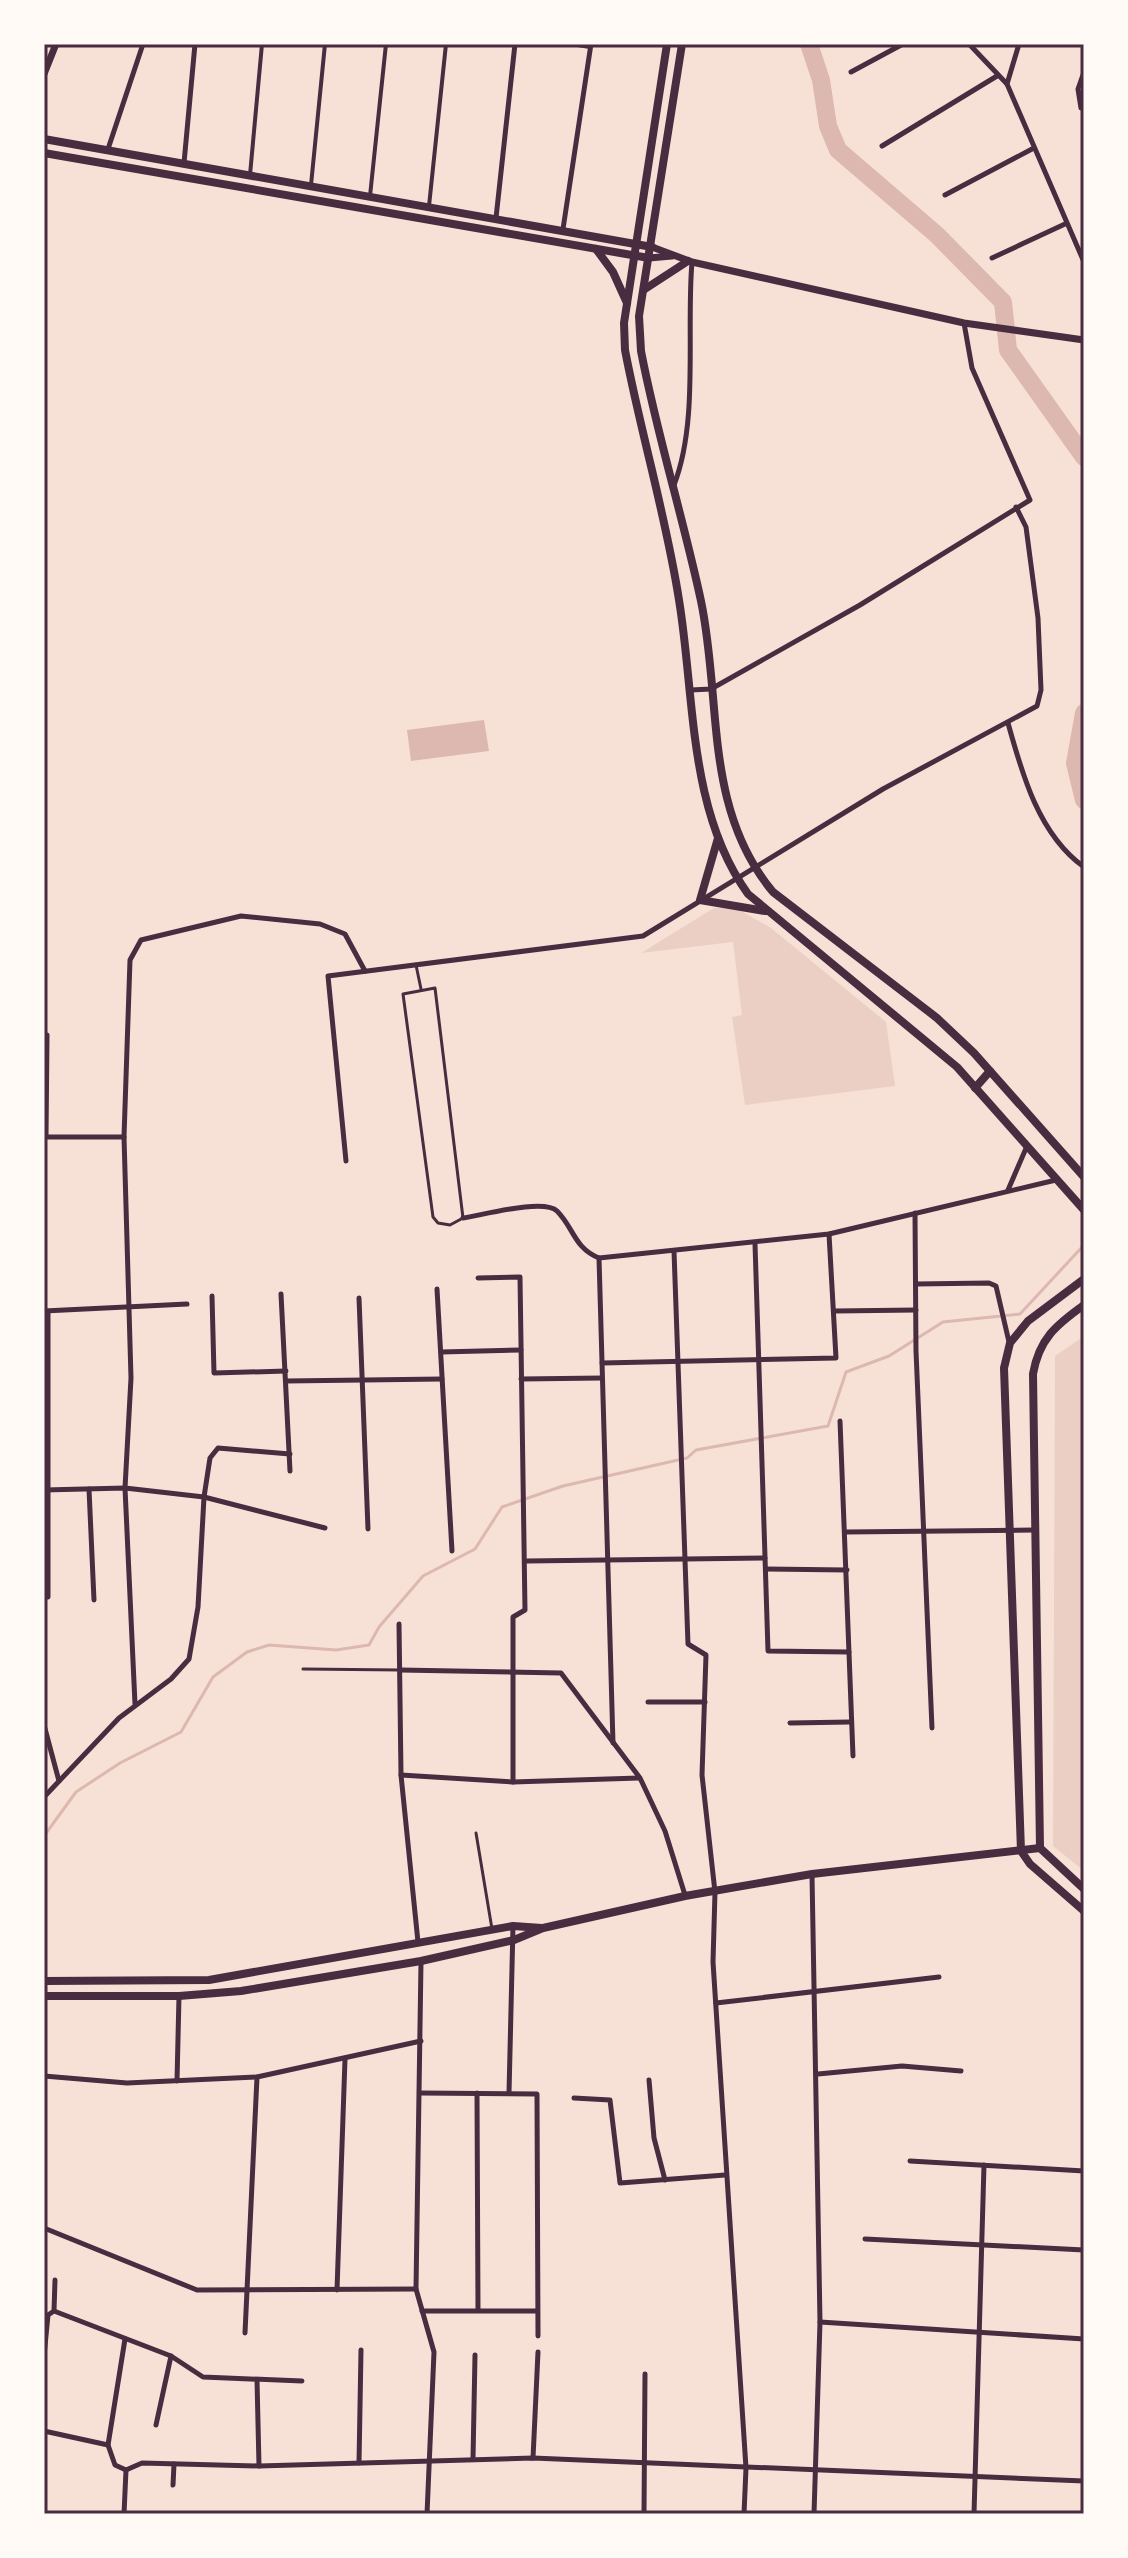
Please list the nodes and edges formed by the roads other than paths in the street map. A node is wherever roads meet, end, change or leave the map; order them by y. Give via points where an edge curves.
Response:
1 (56, 44) edge
2 (143, 44) edge
3 (195, 44) edge
4 (262, 44) edge
5 (325, 44) edge
6 (386, 44) edge
7 (446, 44) edge
8 (515, 44) edge
9 (571, 44) edge
10 (667, 44) edge
11 (682, 44) edge
12 (903, 44) edge
13 (969, 44) edge
14 (1019, 44) edge
15 (591, 45) edge
16 (851, 72) dead end
17 (1084, 72) edge
18 (44, 74) edge
19 (997, 76) junction
20 (1007, 84) junction
21 (1084, 109) edge
22 (44, 139) edge
23 (882, 146) dead end
24 (1032, 149) junction
25 (108, 150) junction
26 (44, 153) edge
27 (184, 163) junction
28 (250, 175) junction
29 (311, 186) junction
30 (945, 195) dead end
31 (370, 196) junction
32 (429, 206) junction
33 (496, 218) junction
34 (1065, 224) junction
35 (563, 229) junction
36 (636, 242) junction
37 (652, 247) junction
38 (596, 249) junction
39 (634, 255) junction
40 (674, 256) junction
41 (649, 258) junction
42 (992, 258) dead end
43 (690, 261) junction
44 (1084, 262) edge
45 (645, 289) junction
46 (627, 304) junction
47 (964, 323) junction
48 (1084, 340) edge
49 (673, 486) junction
50 (1016, 507) junction
51 (711, 689) junction
52 (691, 690) junction
53 (1008, 723) junction
54 (718, 837) junction
55 (752, 867) junction
56 (1084, 867) edge
57 (736, 877) junction
58 (700, 900) junction
59 (769, 912) junction
60 (416, 965) junction
61 (365, 971) junction
62 (421, 990) junction
63 (47, 1035) dead end
64 (990, 1071) junction
65 (975, 1088) junction
66 (45, 1137) edge
67 (124, 1137) junction
68 (1027, 1146) junction
69 (346, 1161) dead end
70 (1084, 1177) edge
71 (1057, 1180) junction
72 (1008, 1191) junction
73 (1084, 1210) edge
74 (915, 1213) junction
75 (463, 1218) junction
76 (829, 1234) junction
77 (755, 1244) junction
78 (674, 1251) junction
79 (599, 1258) junction
80 (478, 1278) dead end
81 (1084, 1279) edge
82 (916, 1284) junction
83 (437, 1289) dead end
84 (281, 1294) dead end
85 (212, 1296) dead end
86 (359, 1298) dead end
87 (187, 1304) dead end
88 (1084, 1305) edge
89 (127, 1307) junction
90 (916, 1310) junction
91 (835, 1311) junction
92 (46, 1312) edge
93 (1010, 1343) junction
94 (521, 1350) junction
95 (441, 1352) junction
96 (760, 1359) junction
97 (679, 1360) junction
98 (602, 1363) junction
99 (286, 1371) junction
100 (363, 1378) junction
101 (602, 1378) junction
102 (442, 1379) junction
103 (521, 1379) junction
104 (286, 1381) junction
105 (840, 1421) dead end
106 (290, 1454) junction
107 (290, 1471) dead end
108 (125, 1488) junction
109 (89, 1489) junction
110 (47, 1490) edge
111 (204, 1497) junction
112 (325, 1528) dead end
113 (368, 1529) dead end
114 (923, 1530) junction
115 (1007, 1530) junction
116 (1035, 1530) junction
117 (846, 1532) junction
118 (452, 1551) dead end
119 (608, 1558) junction
120 (688, 1558) junction
121 (765, 1558) junction
122 (527, 1561) junction
123 (766, 1569) junction
124 (847, 1570) junction
125 (46, 1597) edge
126 (94, 1600) dead end
127 (399, 1624) dead end
128 (849, 1652) junction
129 (303, 1669) dead end
130 (400, 1670) junction
131 (512, 1671) junction
132 (648, 1702) dead end
133 (705, 1702) junction
134 (135, 1704) junction
135 (850, 1722) junction
136 (790, 1723) dead end
137 (44, 1725) edge
138 (932, 1728) dead end
139 (613, 1743) junction
140 (853, 1756) dead end
141 (401, 1775) junction
142 (640, 1778) junction
143 (59, 1782) junction
144 (513, 1782) junction
145 (45, 1794) edge
146 (476, 1833) dead end
147 (1040, 1848) junction
148 (1021, 1851) junction
149 (812, 1874) junction
150 (1084, 1889) edge
151 (715, 1892) junction
152 (685, 1896) junction
153 (1084, 1911) edge
154 (513, 1926) junction
155 (543, 1928) junction
156 (492, 1929) junction
157 (514, 1940) junction
158 (418, 1943) junction
159 (421, 1961) junction
160 (297, 1965) junction
161 (939, 1977) dead end
162 (44, 1981) edge
163 (152, 1982) junction
164 (300, 1982) junction
165 (816, 1991) junction
166 (44, 1996) edge
167 (152, 1996) junction
168 (179, 1996) junction
169 (716, 2003) junction
170 (421, 2041) junction
171 (345, 2058) junction
172 (961, 2071) dead end
173 (818, 2074) junction
174 (44, 2076) edge
175 (257, 2077) junction
176 (649, 2080) dead end
177 (177, 2081) junction
178 (420, 2093) junction
179 (477, 2093) junction
180 (509, 2093) junction
181 (574, 2098) dead end
182 (910, 2161) dead end
183 (984, 2165) junction
184 (1084, 2171) edge
185 (725, 2175) junction
186 (665, 2180) junction
187 (44, 2228) edge
188 (865, 2239) dead end
189 (980, 2245) junction
190 (1084, 2250) edge
191 (55, 2280) dead end
192 (250, 2289) junction
193 (416, 2289) junction
194 (337, 2290) junction
195 (478, 2310) junction
196 (422, 2311) junction
197 (537, 2311) junction
198 (51, 2313) junction
199 (820, 2322) junction
200 (245, 2333) dead end
201 (977, 2334) junction
202 (538, 2336) dead end
203 (125, 2339) junction
204 (1084, 2339) edge
205 (361, 2350) dead end
206 (538, 2352) dead end
207 (475, 2355) dead end
208 (44, 2356) edge
209 (171, 2356) junction
210 (645, 2374) dead end
211 (257, 2380) junction
212 (302, 2381) dead end
213 (156, 2425) dead end
214 (44, 2431) edge
215 (108, 2445) junction
216 (533, 2458) junction
217 (473, 2459) junction
218 (429, 2460) junction
219 (646, 2461) junction
220 (359, 2463) junction
221 (174, 2464) junction
222 (259, 2466) junction
223 (746, 2468) junction
224 (126, 2470) junction
225 (814, 2471) junction
226 (974, 2477) junction
227 (1084, 2481) edge
228 (173, 2485) dead end
229 (124, 2514) edge
230 (427, 2514) edge
231 (644, 2514) edge
232 (744, 2514) edge
233 (814, 2514) edge
234 (974, 2514) edge

1 - 18 street
2 - 25 street
3 - 27 street
4 - 28 street
5 - 29 street
6 - 31 street
7 - 32 street
8 - 33 street
9 - 15 street
10 - 36 main road
11 - 37 main road
12 - 16 street
13 - 19 street
14 - 20 street
15 - 35 street
17 - 21 street via 1078,89
19 - 20 street
19 - 23 street
20 - 24 street
22 - 25 main road
24 - 30 street
24 - 34 street
25 - 27 main road
26 - 38 main road
27 - 28 main road
28 - 29 main road
29 - 31 main road
31 - 32 main road
32 - 33 main road
33 - 35 main road
34 - 42 street
34 - 44 street
35 - 36 main road
36 - 37 main road
36 - 39 main road
37 - 40 street
37 - 41 main road
38 - 39 main road
38 - 46 main road
39 - 41 main road
39 - 46 main road
40 - 41 street
40 - 43 street
41 - 45 main road
43 - 45 main road
43 - 47 street
43 - 49 street via 688,393 681,466
45 - 49 main road via 639,316 641,351
46 - 52 main road via 625,350 679,597
47 - 48 street
47 - 50 street via 975,377 1030,500
49 - 51 main road via 701,604
50 - 51 street via 860,605
50 - 53 street via 1026,527 1041,690 1037,706
51 - 52 street
51 - 55 main road via 727,806
52 - 54 main road via 705,791
53 - 55 street
53 - 56 street via 1033,800 1052,834
54 - 57 main road
54 - 58 main road
55 - 57 street
55 - 64 main road via 773,892 937,1018
57 - 58 street
57 - 59 main road
58 - 59 main road
58 - 60 street via 643,936
59 - 65 main road via 957,1067
60 - 61 street
60 - 62 lane
61 - 67 street via 345,934 320,924 241,916 141,940 130,960
61 - 69 street via 328,976
62 - 75 lane via 435,988
62 - 75 lane via 403,994 433,1217 450,1225
63 - 66 street
64 - 65 main road
64 - 70 main road
65 - 68 main road
66 - 67 street
67 - 89 street
68 - 71 main road
68 - 72 street
71 - 72 street
71 - 73 main road
72 - 74 street
74 - 76 street
74 - 82 street
75 - 79 street via 543,1205 556,1210 574,1240
76 - 77 street
76 - 91 street
77 - 78 street
77 - 96 street
78 - 79 street
78 - 97 street
79 - 98 street
80 - 94 street via 520,1277
81 - 93 main road via 1028,1321
82 - 90 street
82 - 93 street via 989,1283 1000,1292
83 - 95 street
84 - 99 street
85 - 99 street via 214,1373
86 - 100 street
87 - 89 street
88 - 116 main road via 1037,1350
89 - 92 street
89 - 108 street via 131,1378
90 - 91 street
90 - 114 street
91 - 96 street via 836,1358
92 - 110 street
93 - 115 main road via 1004,1368
94 - 95 street
94 - 103 street
95 - 102 street
96 - 97 street
96 - 121 street
97 - 98 street
97 - 120 street
98 - 101 street
99 - 104 street
100 - 102 street
100 - 104 street
100 - 113 street
101 - 103 street
101 - 119 street
102 - 118 street
103 - 122 street
104 - 106 street
105 - 117 street
106 - 107 street
106 - 111 street via 218,1448 210,1458
108 - 109 street
108 - 111 street
108 - 134 street
109 - 110 street
109 - 126 street
110 - 125 street
111 - 112 street
111 - 134 street via 198,1607 189,1659
114 - 115 street
114 - 117 street
114 - 138 street
115 - 116 street
115 - 148 main road
116 - 147 main road
117 - 124 street
119 - 120 street
119 - 122 street
119 - 139 street
120 - 121 street
120 - 133 street via 688,1644 706,1655
121 - 123 street
122 - 131 street via 525,1610 513,1617
123 - 124 street
123 - 128 street via 768,1651
124 - 128 street
127 - 130 street
128 - 135 street
129 - 130 lane
130 - 131 street
130 - 141 street
131 - 139 street via 561,1673
131 - 144 street
132 - 133 street
133 - 151 street via 702,1775
134 - 143 street
135 - 136 street
135 - 140 street
137 - 143 street
139 - 142 street
141 - 144 street
141 - 158 street
142 - 144 street
142 - 152 street via 665,1831
143 - 145 street
146 - 156 lane
147 - 148 main road
147 - 150 main road
148 - 149 main road
148 - 153 main road
149 - 151 main road
149 - 165 street
151 - 152 main road
151 - 169 street
152 - 155 main road
154 - 155 main road
154 - 156 main road
154 - 157 street
155 - 157 main road
156 - 158 main road
157 - 159 main road
157 - 180 street
158 - 160 main road
159 - 164 main road
159 - 170 street
160 - 163 main road via 209,1980
160 - 164 main road
161 - 165 street
162 - 163 main road
163 - 167 main road
164 - 168 main road
165 - 169 street
165 - 173 street
166 - 167 main road
167 - 168 main road
168 - 177 street
169 - 185 street
170 - 171 street
170 - 178 street
171 - 175 street
171 - 194 street
172 - 173 street via 902,2066
173 - 199 street
174 - 177 street
175 - 177 street
175 - 192 street
176 - 186 street via 654,2138
178 - 179 street
178 - 193 street
179 - 180 street
179 - 195 street
180 - 197 street via 537,2094
181 - 186 street via 610,2100 620,2183
182 - 183 street
183 - 184 street
183 - 189 street
185 - 186 street
185 - 223 street
187 - 192 street via 197,2290
188 - 189 street
189 - 190 street
189 - 201 street
191 - 198 street
192 - 194 street
192 - 200 street
193 - 194 street
193 - 196 street
195 - 196 street
195 - 197 street
196 - 218 street via 434,2352
197 - 202 street
198 - 203 street
198 - 208 street
199 - 201 street
199 - 225 street
201 - 204 street
201 - 226 street
203 - 209 street
203 - 215 street
205 - 220 street
206 - 216 street
207 - 217 street
209 - 211 street via 203,2377
209 - 213 street
210 - 219 street
211 - 212 street
211 - 222 street
214 - 215 street
215 - 224 street via 115,2465
216 - 217 street
216 - 219 street
217 - 218 street
218 - 220 street
218 - 230 street
219 - 223 street
219 - 231 street
220 - 222 street
221 - 222 street
221 - 224 street via 142,2463
221 - 228 street
223 - 225 street
223 - 232 street
224 - 229 street
225 - 226 street
225 - 233 street
226 - 227 street
226 - 234 street

